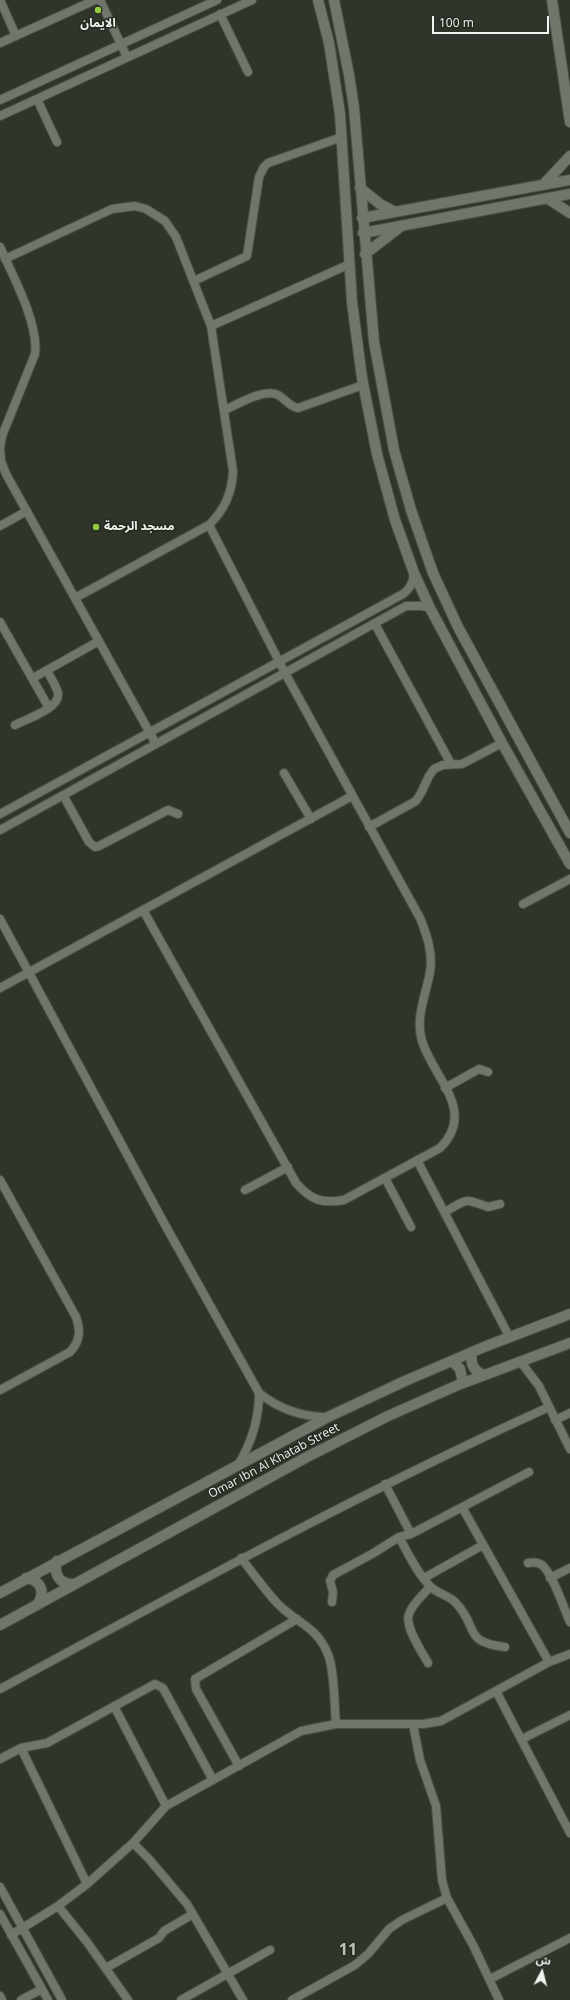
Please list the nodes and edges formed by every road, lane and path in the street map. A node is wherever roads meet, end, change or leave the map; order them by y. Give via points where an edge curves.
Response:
1 (0, 0) edge
2 (95, 0) edge
3 (100, 0) edge
4 (217, 0) edge
5 (252, 0) edge
6 (318, 0) edge
7 (334, 0) edge
8 (552, 0) edge
9 (220, 14) junction
10 (16, 36) junction
11 (0, 43) edge
12 (121, 45) junction
13 (127, 57) junction
14 (248, 72) dead end
15 (38, 98) junction
16 (0, 100) edge
17 (0, 116) edge
18 (570, 122) edge
19 (342, 137) junction
20 (57, 142) dead end
21 (570, 156) edge
22 (570, 180) edge
23 (543, 185) junction
24 (360, 188) junction
25 (570, 194) edge
26 (547, 198) junction
27 (394, 212) junction
28 (570, 213) edge
29 (362, 218) junction
30 (401, 226) junction
31 (363, 233) junction
32 (0, 247) edge
33 (365, 254) junction
34 (5, 259) junction
35 (350, 264) junction
36 (194, 282) junction
37 (211, 326) junction
38 (363, 385) junction
39 (225, 410) junction
40 (0, 449) edge
41 (394, 450) junction
42 (377, 454) junction
43 (401, 475) junction
44 (384, 479) junction
45 (27, 511) junction
46 (210, 525) junction
47 (0, 526) edge
48 (414, 573) junction
49 (75, 598) junction
50 (430, 608) junction
51 (0, 622) edge
52 (375, 624) junction
53 (99, 641) junction
54 (279, 661) junction
55 (47, 670) junction
56 (285, 673) junction
57 (33, 678) junction
58 (495, 696) junction
59 (481, 704) junction
60 (49, 708) junction
61 (15, 725) dead end
62 (150, 732) junction
63 (502, 743) junction
64 (156, 744) junction
65 (451, 764) junction
66 (284, 773) dead end
67 (63, 795) junction
68 (352, 796) junction
69 (0, 814) edge
70 (178, 814) dead end
71 (311, 818) junction
72 (369, 827) junction
73 (0, 830) edge
74 (570, 834) edge
75 (570, 864) edge
76 (570, 879) edge
77 (523, 904) dead end
78 (143, 910) junction
79 (0, 919) edge
80 (28, 973) junction
81 (0, 988) edge
82 (488, 1072) dead end
83 (445, 1088) junction
84 (417, 1160) junction
85 (288, 1167) junction
86 (385, 1178) junction
87 (0, 1180) edge
88 (245, 1190) dead end
89 (500, 1204) dead end
90 (445, 1212) junction
91 (411, 1227) dead end
92 (570, 1314) edge
93 (509, 1336) junction
94 (570, 1343) edge
95 (472, 1352) junction
96 (452, 1361) junction
97 (520, 1361) junction
98 (484, 1375) junction
99 (463, 1383) junction
100 (0, 1390) edge
101 (259, 1393) junction
102 (549, 1407) junction
103 (570, 1413) edge
104 (328, 1417) junction
105 (555, 1420) junction
106 (570, 1449) edge
107 (238, 1465) junction
108 (529, 1472) dead end
109 (385, 1484) junction
110 (462, 1507) junction
111 (411, 1534) junction
112 (398, 1537) junction
113 (483, 1544) junction
114 (241, 1558) junction
115 (57, 1561) junction
116 (528, 1564) dead end
117 (570, 1568) edge
118 (26, 1578) junction
119 (424, 1578) junction
120 (550, 1578) junction
121 (75, 1584) junction
122 (430, 1587) junction
123 (0, 1593) edge
124 (332, 1602) dead end
125 (37, 1605) junction
126 (569, 1618) edge
127 (297, 1619) junction
128 (0, 1624) edge
129 (505, 1647) dead end
130 (570, 1654) edge
131 (549, 1662) junction
132 (428, 1663) dead end
133 (0, 1689) edge
134 (496, 1691) junction
135 (114, 1706) junction
136 (570, 1715) edge
137 (336, 1724) junction
138 (413, 1724) junction
139 (522, 1740) junction
140 (21, 1748) junction
141 (0, 1759) edge
142 (239, 1766) junction
143 (213, 1780) junction
144 (166, 1806) junction
145 (570, 1833) edge
146 (133, 1843) junction
147 (87, 1884) junction
148 (0, 1887) edge
149 (447, 1898) junction
150 (58, 1906) junction
151 (0, 1914) edge
152 (194, 1914) junction
153 (23, 1928) junction
154 (11, 1935) junction
155 (570, 1938) edge
156 (270, 1950) dead end
157 (106, 1968) junction
158 (228, 1974) junction
159 (490, 1979) junction
160 (42, 1989) junction
161 (0, 1996) edge
162 (2, 2000) edge
163 (21, 2000) edge
164 (48, 2000) edge
165 (62, 2000) edge
166 (128, 2000) edge
167 (181, 2000) edge
168 (243, 2000) edge
169 (292, 2000) edge
170 (499, 2000) edge

1 - 10 street
2 - 10 street
3 - 12 street
4 - 12 street
5 - 9 street
6 - 19 street via 334,66
7 - 24 street via 351,86
8 - 18 street
9 - 13 street
9 - 14 street
10 - 11 street
12 - 13 street
12 - 16 street
13 - 15 street
15 - 17 street
15 - 20 street
19 - 35 street
19 - 36 street via 268,163 259,177 247,256
21 - 23 street
22 - 23 street
23 - 27 street
24 - 27 street
24 - 29 street
25 - 26 street
26 - 28 street
26 - 30 street
27 - 29 street
29 - 31 street
30 - 31 street
30 - 33 street
31 - 33 street
32 - 34 street
33 - 41 street via 374,342
34 - 36 street via 112,209 135,206 156,214 171,228
34 - 40 street via 33,325 36,344 35,354 2,436
35 - 37 street
35 - 38 street via 356,340
36 - 37 street
37 - 39 street
38 - 39 street via 298,408 292,407 274,393 266,392
38 - 42 street
39 - 46 street via 233,471 232,483 225,506
40 - 45 street via 6,474
41 - 42 street via 388,455
41 - 43 street
42 - 44 street
43 - 44 street via 398,472 388,472
43 - 58 street via 423,545 445,600
44 - 48 street
45 - 47 street
45 - 49 street
46 - 49 street
46 - 54 street
48 - 50 street
48 - 54 street via 409,589 403,594
49 - 53 street
50 - 52 street via 406,606
50 - 59 street
51 - 57 street
52 - 56 street
52 - 65 street
53 - 55 street
53 - 62 street
54 - 56 street
54 - 62 street
55 - 57 street
55 - 60 street via 58,695 56,702
56 - 64 street
56 - 68 street
57 - 60 street
58 - 59 street
58 - 74 street
59 - 63 street
60 - 61 street
62 - 64 street
62 - 69 street
63 - 65 street via 462,764
63 - 75 street
64 - 67 street
65 - 72 street via 434,769 416,801
66 - 71 street
67 - 70 street via 89,842 95,847 168,810
67 - 73 street
68 - 71 street
68 - 72 street
71 - 78 street
72 - 83 street via 426,932 430,970 421,1009 420,1029 426,1050
76 - 77 street
78 - 80 street
78 - 85 street
79 - 80 street
80 - 81 street
80 - 101 street
82 - 83 street via 479,1069
83 - 84 street via 454,1106 454,1129 440,1148
84 - 86 street
84 - 90 street
85 - 86 street via 305,1193 317,1200 331,1202 344,1200
85 - 88 street
86 - 91 street
87 - 100 street via 76,1317 79,1331 76,1345 70,1352
89 - 90 street via 488,1207 468,1201
90 - 93 street
92 - 93 street, Omar Ibn Al Khatab Street
93 - 95 street, Omar Ibn Al Khatab Street
94 - 97 street, Omar Ibn Al Khatab Street
95 - 96 street, Omar Ibn Al Khatab Street
95 - 98 street via 474,1368
96 - 99 street via 460,1369
96 - 104 street, Omar Ibn Al Khatab Street
97 - 98 street, Omar Ibn Al Khatab Street
97 - 102 street
98 - 99 street, Omar Ibn Al Khatab Street
99 - 121 street, Omar Ibn Al Khatab Street via 388,1416 307,1457
101 - 104 street via 291,1412
101 - 107 street via 255,1427 248,1448
102 - 105 street
102 - 109 street
103 - 105 street
104 - 107 street, Omar Ibn Al Khatab Street
105 - 106 street
107 - 115 street, Omar Ibn Al Khatab Street
108 - 110 street
109 - 111 street
109 - 114 street
110 - 111 street
110 - 113 street
111 - 112 street
112 - 119 street
112 - 124 street via 333,1575 330,1581
113 - 119 street
113 - 131 street
114 - 127 street via 276,1602
114 - 133 street
115 - 118 street, Omar Ibn Al Khatab Street
115 - 121 street via 56,1576 67,1584
116 - 120 street via 541,1564
117 - 120 street
118 - 123 street, Omar Ibn Al Khatab Street
118 - 125 street via 34,1579 43,1591
119 - 122 street
120 - 126 street
121 - 125 street, Omar Ibn Al Khatab Street
122 - 129 street via 455,1602 477,1639 489,1645
122 - 132 street via 408,1616 409,1626
125 - 128 street, Omar Ibn Al Khatab Street
127 - 137 street via 315,1633 329,1658
127 - 142 street via 196,1679 196,1689
130 - 131 street
131 - 134 street
134 - 138 street via 441,1721
134 - 139 street
135 - 140 street via 47,1743
135 - 143 street via 153,1685 161,1686
135 - 144 street
136 - 139 street
137 - 138 street
137 - 142 street via 301,1731
138 - 149 street via 420,1760 436,1806 442,1880
139 - 145 street
140 - 141 street
140 - 147 street
142 - 143 street
143 - 144 street
144 - 146 street
146 - 147 street
146 - 152 street
147 - 150 street
148 - 153 street
149 - 159 street
149 - 169 street via 402,1920 389,1929 355,1965
150 - 153 street
150 - 157 street
151 - 154 street
152 - 157 street via 164,1931 159,1938
152 - 158 street
153 - 154 street
153 - 165 street
154 - 160 street
155 - 159 street
156 - 158 street
157 - 166 street
158 - 167 street
158 - 168 street
159 - 170 street
160 - 163 street
160 - 164 street
161 - 162 street

